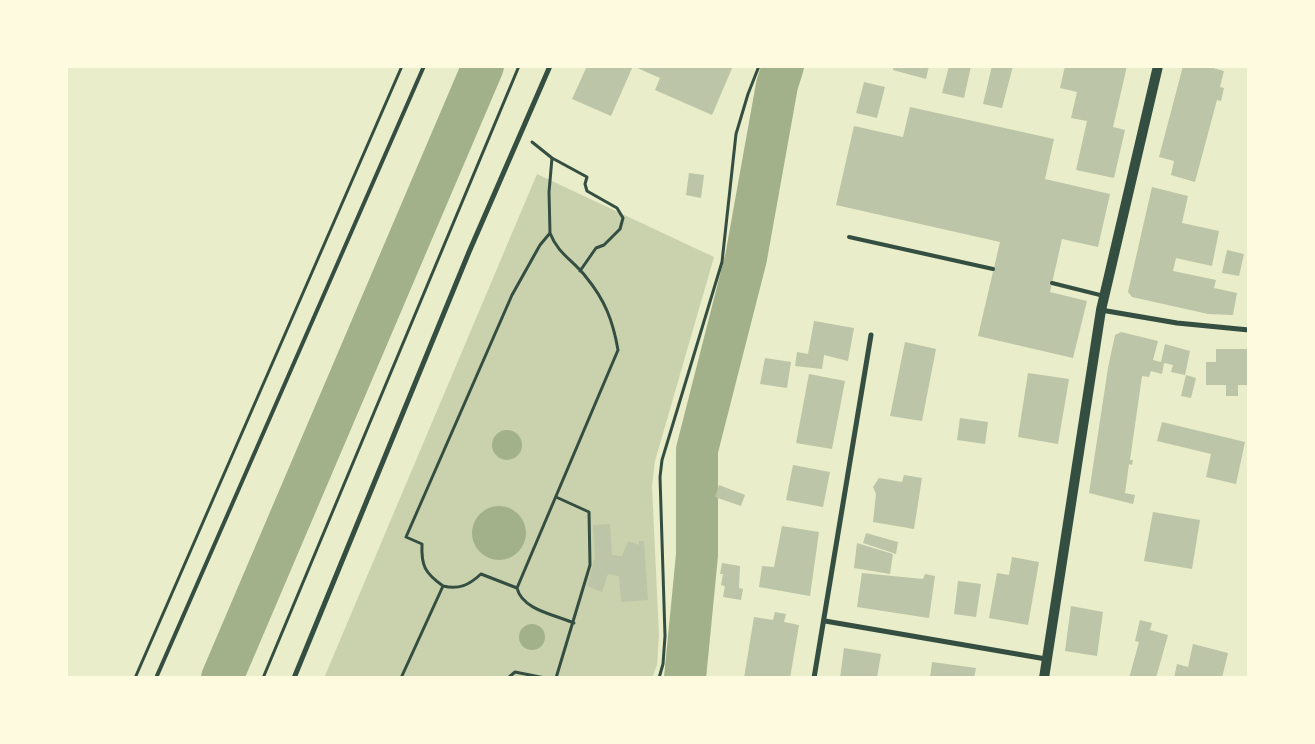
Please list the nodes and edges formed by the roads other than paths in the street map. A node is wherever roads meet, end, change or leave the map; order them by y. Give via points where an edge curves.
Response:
1 (424, 66) edge
2 (550, 66) edge
3 (1158, 66) edge
4 (849, 237) dead end
5 (993, 269) dead end
6 (1052, 283) dead end
7 (1104, 296) junction
8 (1101, 310) junction
9 (1249, 330) edge
10 (870, 335) dead end
11 (825, 621) junction
12 (1046, 659) junction
13 (156, 678) edge
14 (294, 678) edge
15 (814, 678) edge
16 (1044, 678) edge

1 - 13 lane
2 - 14 street via 469,252
3 - 7 main road
4 - 5 lane
6 - 7 lane
7 - 8 main road
8 - 9 street via 1177,323
8 - 12 main road
10 - 11 street
11 - 12 street
11 - 15 street
12 - 16 main road

